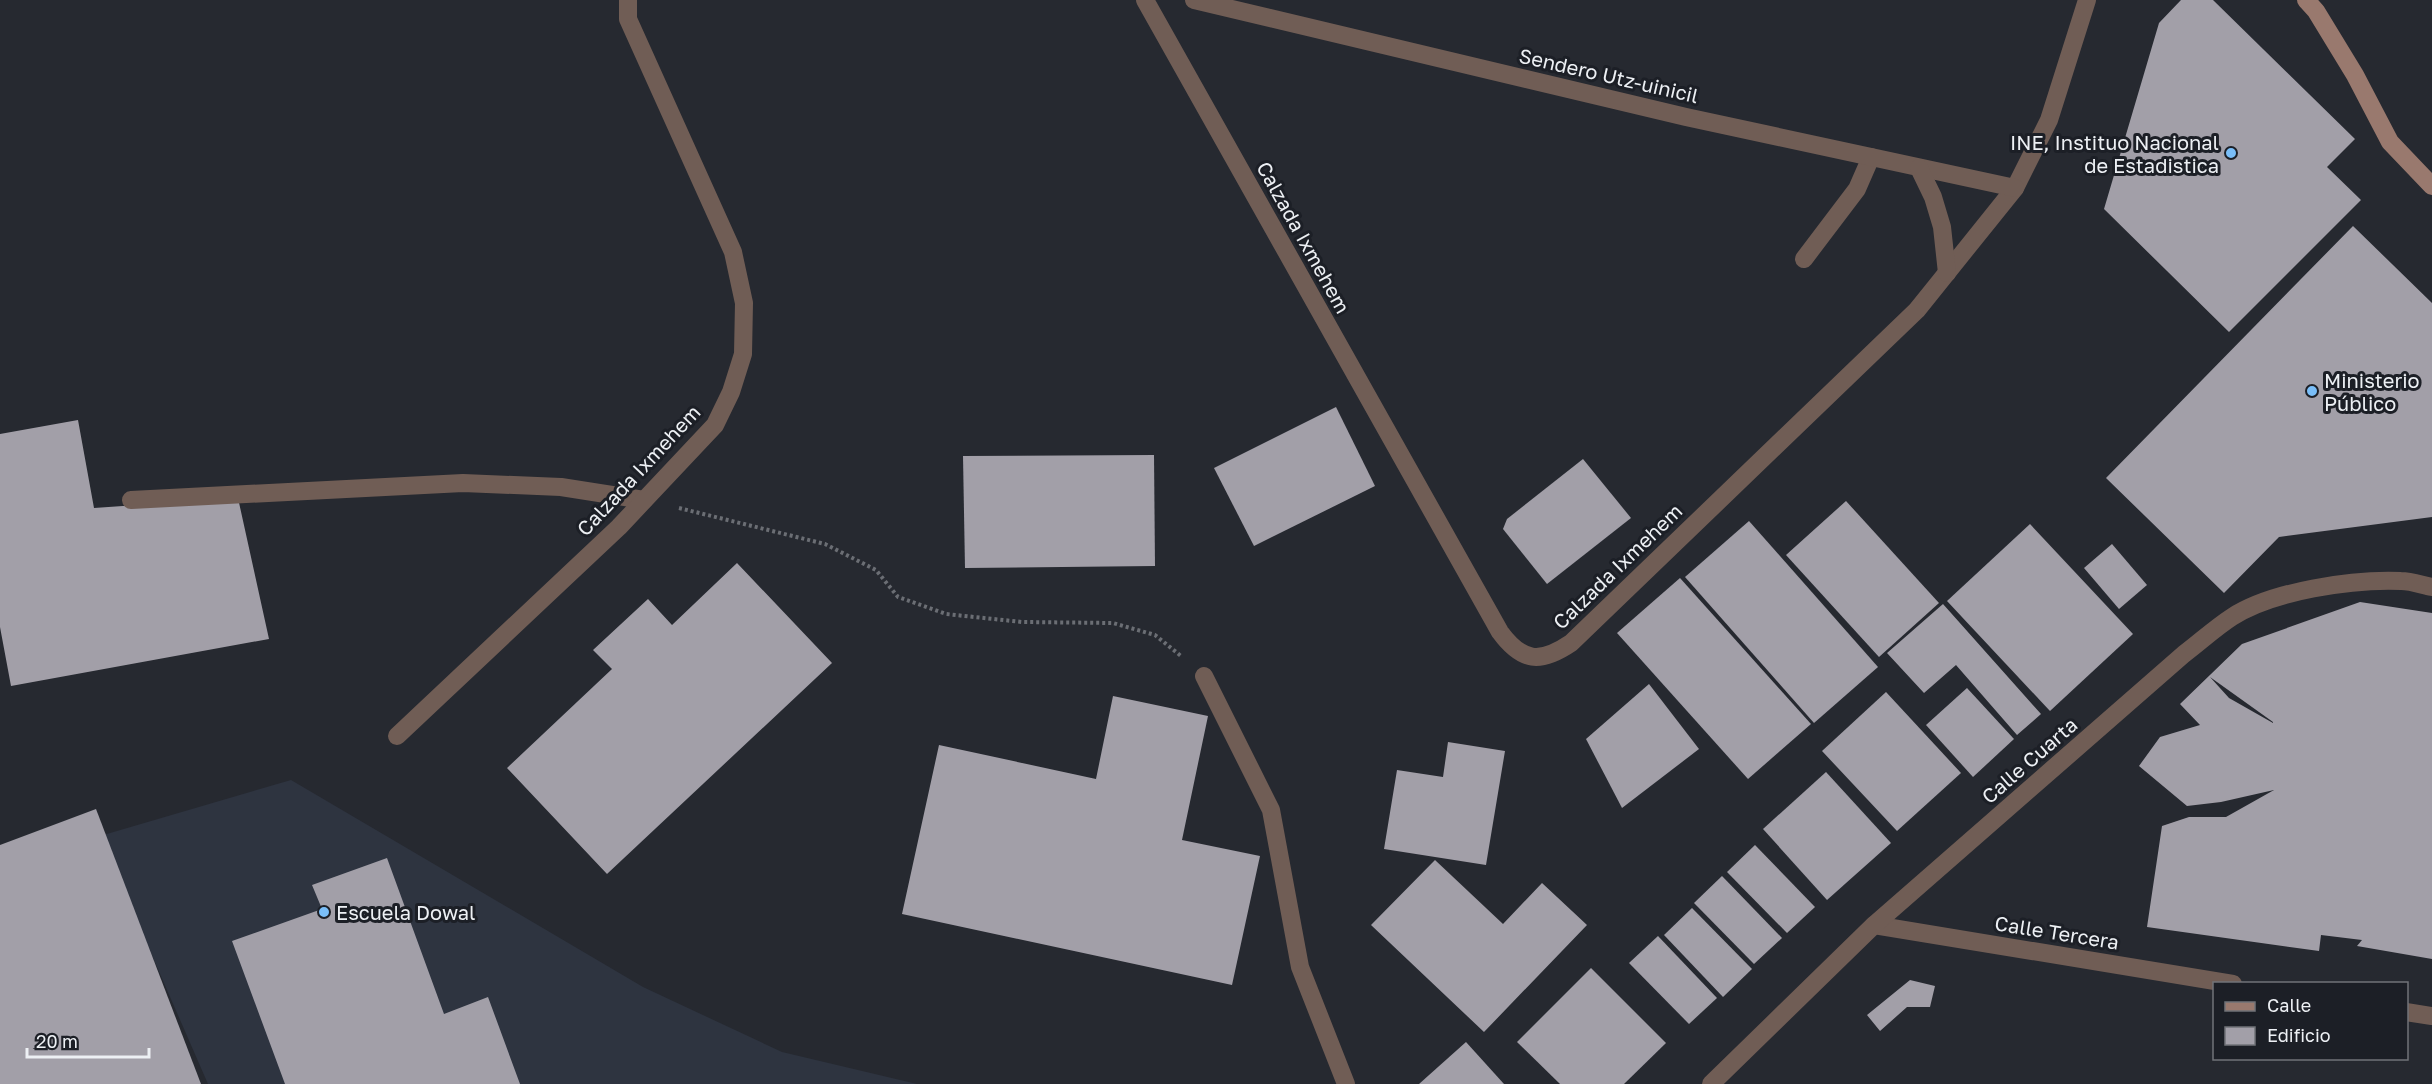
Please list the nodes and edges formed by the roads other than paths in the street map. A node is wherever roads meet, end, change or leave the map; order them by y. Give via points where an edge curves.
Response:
1 (628, 0) edge
2 (1145, 0) edge
3 (1194, 0) edge
4 (2087, 0) edge
5 (2306, 0) edge
6 (1871, 158) junction
7 (1919, 168) junction
8 (2432, 186) edge
9 (2014, 188) junction
10 (1804, 259) dead end
11 (1947, 273) junction
12 (130, 500) dead end
13 (644, 500) junction
14 (2432, 587) edge
15 (1204, 676) road end
16 (397, 736) dead end
17 (1874, 925) junction
18 (2221, 982) edge
19 (2408, 1012) edge
20 (2432, 1016) edge
21 (1346, 1084) edge
22 (1711, 1084) edge

1 - 13 street, Calzada Ixmehem via 628,19 733,252 744,303 743,354 731,393 715,425
2 - 11 street, Calzada Ixmehem via 1500,632 1520,653 1547,657 1572,643 1917,310
3 - 6 street, Sendero Utz-uinicil
4 - 9 street, Calzada Ixmehem via 2049,120
5 - 8 street via 2355,75 2390,142
6 - 7 street, Sendero Utz-uinicil
6 - 10 street via 1857,189
7 - 9 street, Sendero Utz-uinicil
7 - 11 street via 1942,226
9 - 11 street, Calzada Ixmehem
12 - 13 street via 463,483 561,487
13 - 16 street, Calzada Ixmehem
14 - 17 street, Calle Cuarta via 2402,580 2319,588 2274,597 2232,616
15 - 21 street via 1271,810 1300,967
17 - 18 street, Calle Tercera
17 - 22 street, Calle Cuarta
19 - 20 street

